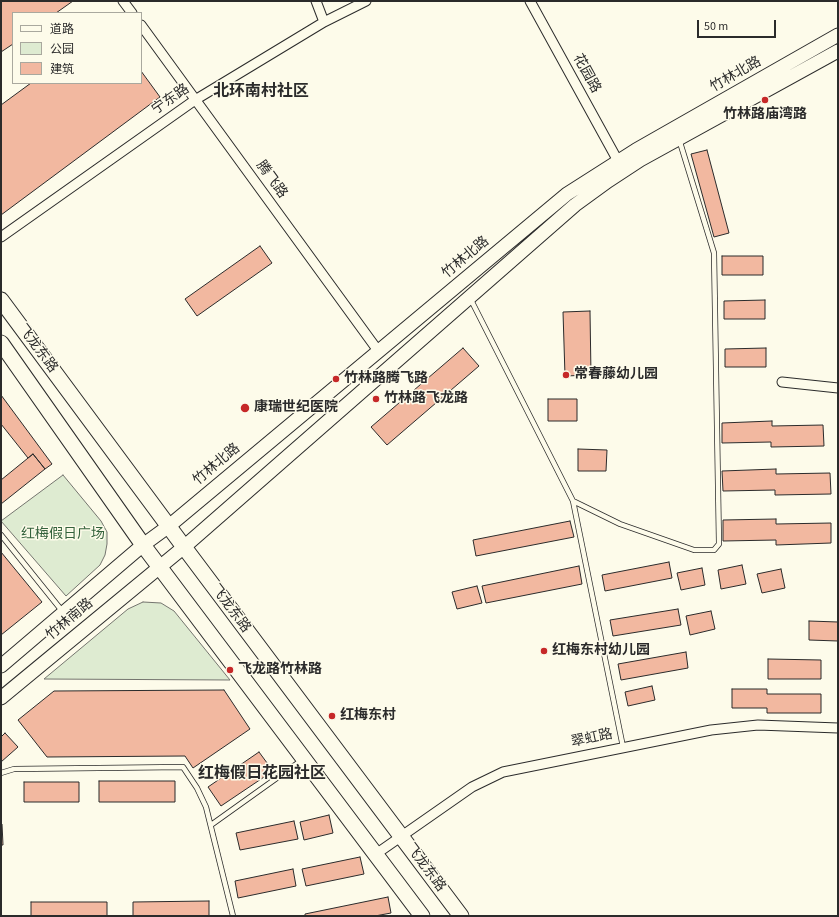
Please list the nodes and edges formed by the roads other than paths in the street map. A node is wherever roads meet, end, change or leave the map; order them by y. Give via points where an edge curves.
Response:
1 (123, 1) edge
2 (316, 1) edge
3 (366, 1) edge
4 (530, 1) edge
5 (131, 12) edge
6 (324, 22) junction
7 (142, 26) edge
8 (838, 35) edge
9 (838, 51) edge
10 (195, 100) junction
11 (679, 139) junction
12 (618, 161) junction
13 (1, 237) edge
14 (470, 298) junction
15 (1, 300) edge
16 (1, 343) edge
17 (379, 352) junction
18 (782, 382) dead end
19 (838, 388) edge
20 (573, 501) junction
21 (168, 526) junction
22 (1, 535) edge
23 (144, 545) junction
24 (184, 547) junction
25 (160, 566) junction
26 (63, 613) junction
27 (1, 666) edge
28 (1, 698) edge
29 (838, 728) edge
30 (623, 747) junction
31 (304, 758) junction
32 (1, 773) edge
33 (211, 825) junction
34 (402, 836) junction
35 (376, 854) junction
36 (233, 916) edge
37 (422, 916) edge
38 (461, 916) edge

1 - 5 street
2 - 6 street
3 - 6 street, 宁东路
4 - 12 street, 花园路
6 - 10 street, 宁东路
7 - 10 street, 腾飞路
8 - 12 main road, 竹林北路
9 - 11 main road, 竹林北路
10 - 13 street, 宁东路
10 - 17 street, 腾飞路
11 - 14 main road, 竹林北路 via 633,164 575,205
11 - 20 lane via 714,253 719,544 714,550 694,550 620,524
12 - 17 main road, 竹林北路 via 567,194
14 - 20 lane
14 - 24 main road, 竹林北路
15 - 21 main road, 飞龙东路
16 - 23 main road, 飞龙东路
17 - 21 main road, 竹林北路
18 - 19 street
20 - 30 lane
21 - 23 main road, 竹林北路
21 - 24 main road, 飞龙东路
22 - 26 lane
23 - 25 main road, 飞龙东路
23 - 26 main road, 竹林南路
24 - 25 main road, 竹林北路
24 - 34 main road, 飞龙东路
25 - 28 main road, 竹林南路
25 - 31 main road, 飞龙东路
26 - 27 main road, 竹林南路
29 - 30 street, 翠虹路 via 758,725 711,730
30 - 34 street, 翠虹路 via 503,772 472,787
31 - 33 lane
31 - 35 main road, 飞龙东路
32 - 33 lane via 14,769 182,767 197,788
33 - 36 lane
34 - 35 street, 翠虹路
34 - 38 main road, 飞龙东路
35 - 37 main road, 飞龙东路

